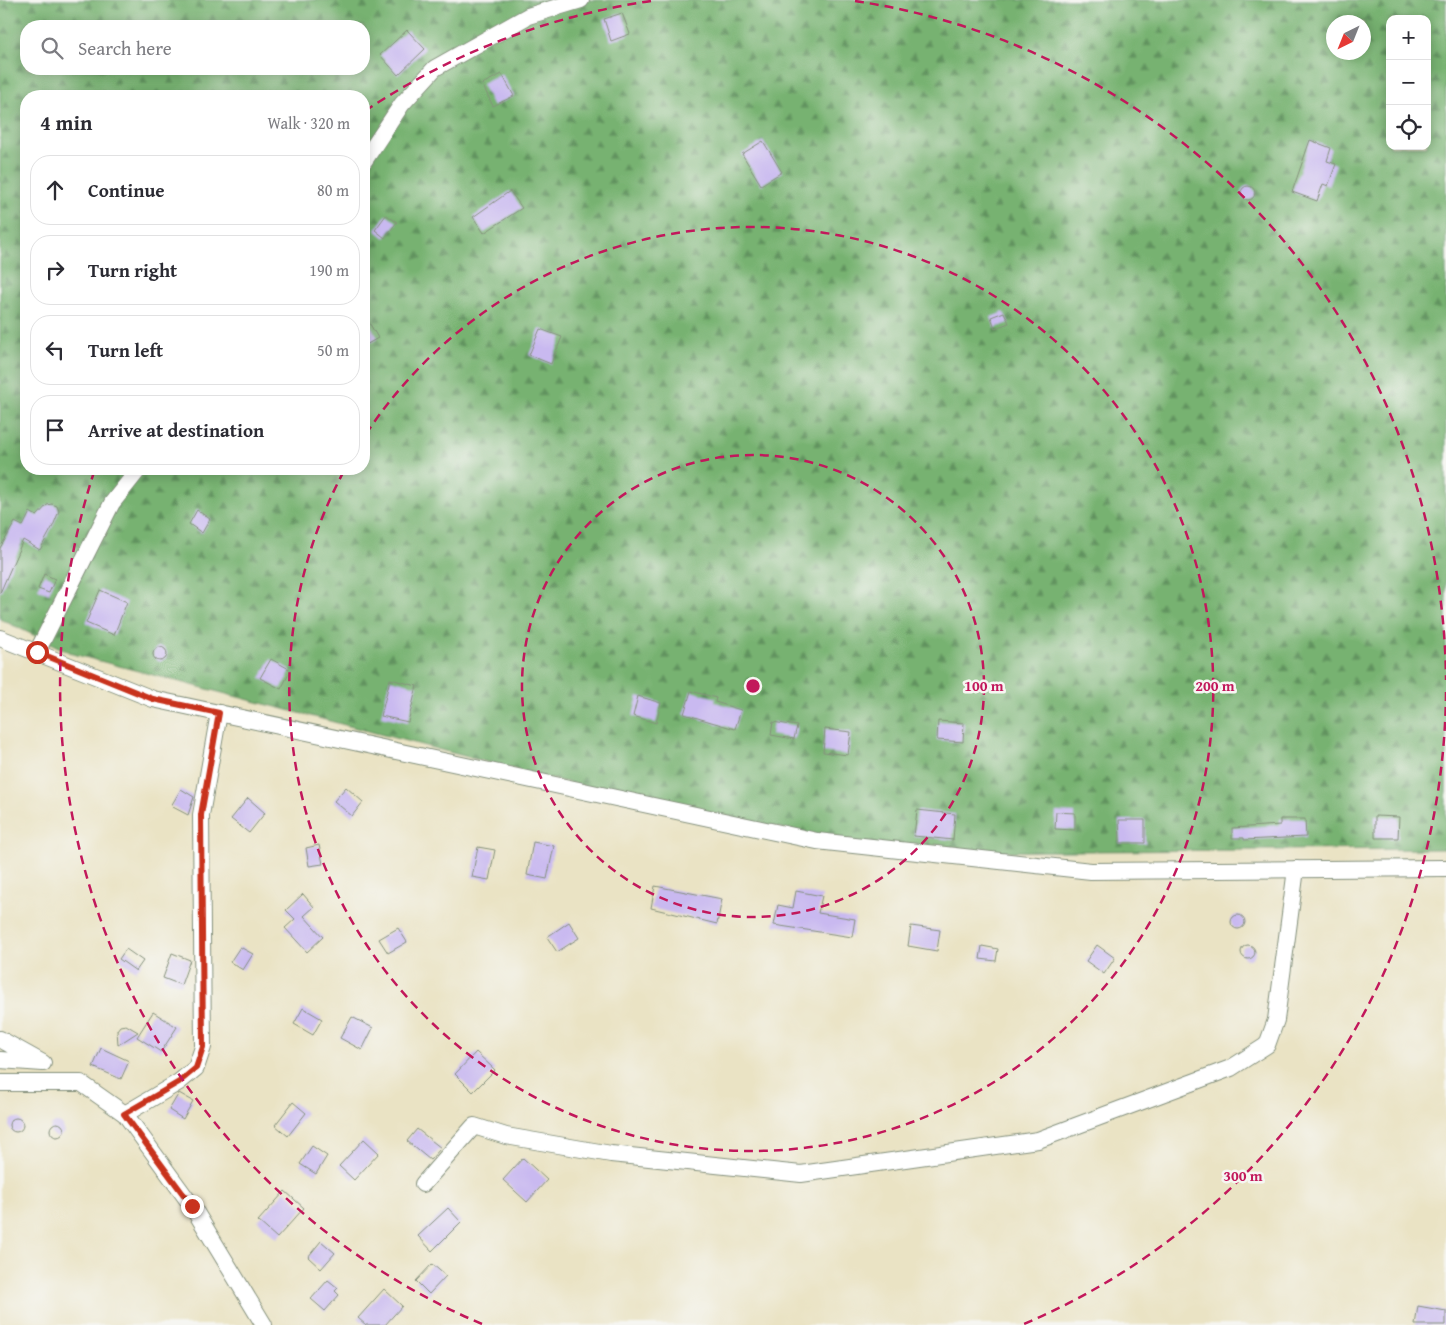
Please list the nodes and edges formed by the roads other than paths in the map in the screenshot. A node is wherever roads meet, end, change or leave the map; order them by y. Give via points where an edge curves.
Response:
1 (580, 0) edge
2 (370, 152) edge
3 (134, 475) edge
4 (0, 638) edge
5 (37, 652) junction
6 (219, 713) junction
7 (1296, 868) junction
8 (1446, 868) edge
9 (0, 1039) edge
10 (0, 1060) edge
11 (0, 1082) edge
12 (124, 1114) junction
13 (423, 1184) dead end
14 (264, 1325) edge

1 - 2 street via 528,16 435,68 402,104
3 - 5 street via 112,503
4 - 5 street
5 - 6 street via 153,699
6 - 7 street via 816,841 1091,871
6 - 12 street via 201,815 203,1047 196,1068 179,1082
7 - 8 street
7 - 13 street via 1276,1020 1267,1046 1231,1068 1038,1140 800,1174 610,1154 506,1136 474,1126
9 - 10 street via 43,1064
11 - 12 street via 81,1083
12 - 14 street via 192,1206

